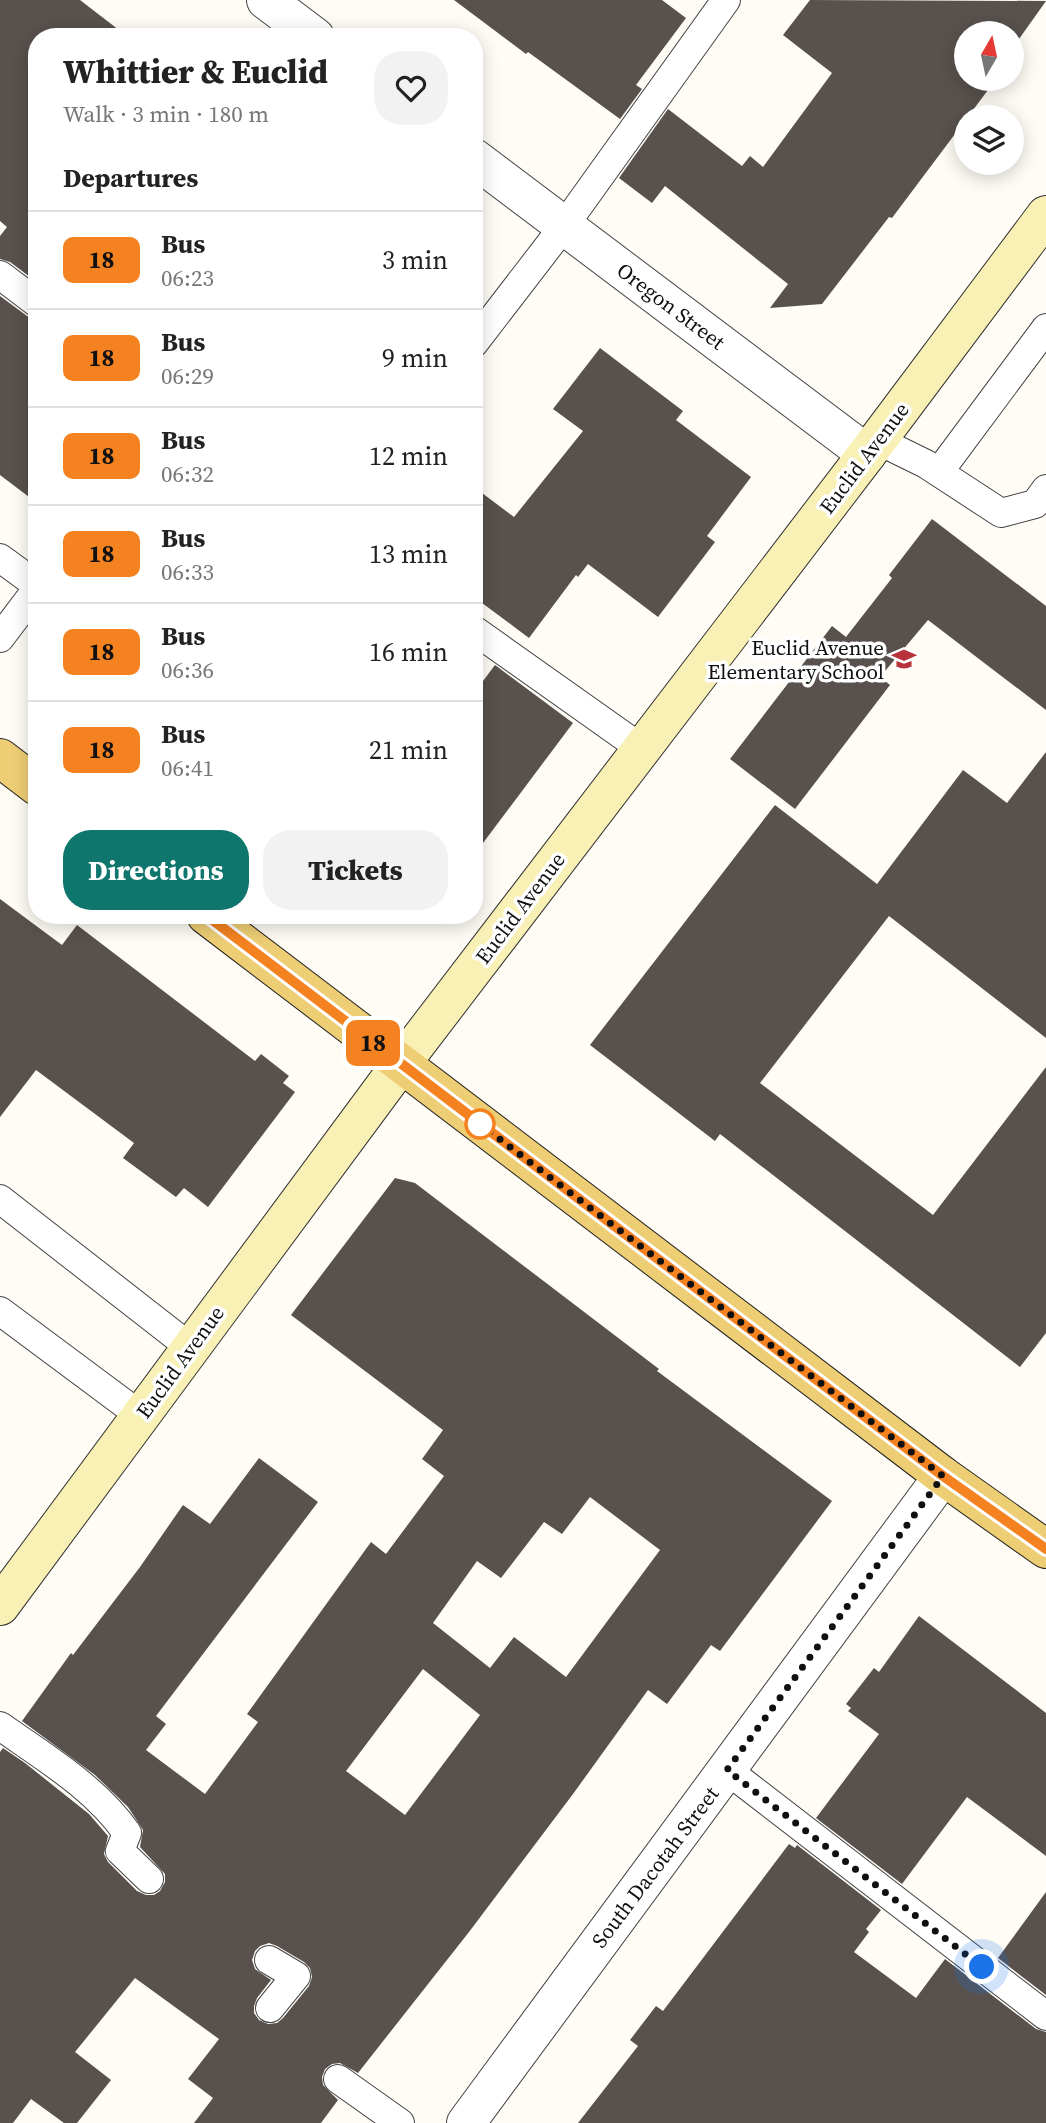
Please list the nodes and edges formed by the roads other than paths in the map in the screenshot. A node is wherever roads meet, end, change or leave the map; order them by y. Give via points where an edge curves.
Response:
1 (267, 0) edge
2 (726, 0) edge
3 (303, 28) edge
4 (483, 165) edge
5 (1046, 215) edge
6 (564, 226) junction
7 (0, 275) edge
8 (28, 296) edge
9 (1046, 328) edge
10 (483, 331) edge
11 (872, 447) junction
12 (939, 472) junction
13 (1046, 489) edge
14 (0, 558) edge
15 (28, 580) edge
16 (28, 599) edge
17 (483, 636) edge
18 (0, 638) edge
19 (642, 749) junction
20 (0, 758) edge
21 (28, 779) edge
22 (218, 924) edge
23 (401, 1064) junction
24 (0, 1199) edge
25 (0, 1311) edge
26 (191, 1348) junction
27 (141, 1416) junction
28 (943, 1476) junction
29 (1046, 1549) edge
30 (0, 1606) edge
31 (0, 1726) edge
32 (727, 1770) junction
33 (149, 1879) dead end
34 (270, 1959) dead end
35 (270, 2008) dead end
36 (1046, 2016) edge
37 (338, 2079) dead end
38 (400, 2123) edge
39 (466, 2123) edge

1 - 3 street
2 - 6 lane
4 - 6 street, Oregon Street
5 - 11 street, Euclid Avenue
6 - 10 lane
6 - 11 street, Oregon Street
7 - 8 lane
9 - 12 lane
11 - 12 lane
11 - 19 street, Euclid Avenue
12 - 13 lane via 1001,513 1035,504
14 - 15 lane
16 - 18 lane
17 - 19 lane
19 - 23 street, Euclid Avenue
20 - 21 main road
22 - 23 main road
23 - 26 street, Euclid Avenue
23 - 28 main road
24 - 26 lane
25 - 27 lane
26 - 27 street, Euclid Avenue
27 - 30 street, Euclid Avenue
28 - 29 main road
28 - 32 street, South Dacotah Street
31 - 33 lane via 114,1814 127,1833 120,1852
32 - 36 lane
32 - 39 street, South Dacotah Street
34 - 35 lane via 296,1976
37 - 38 lane

